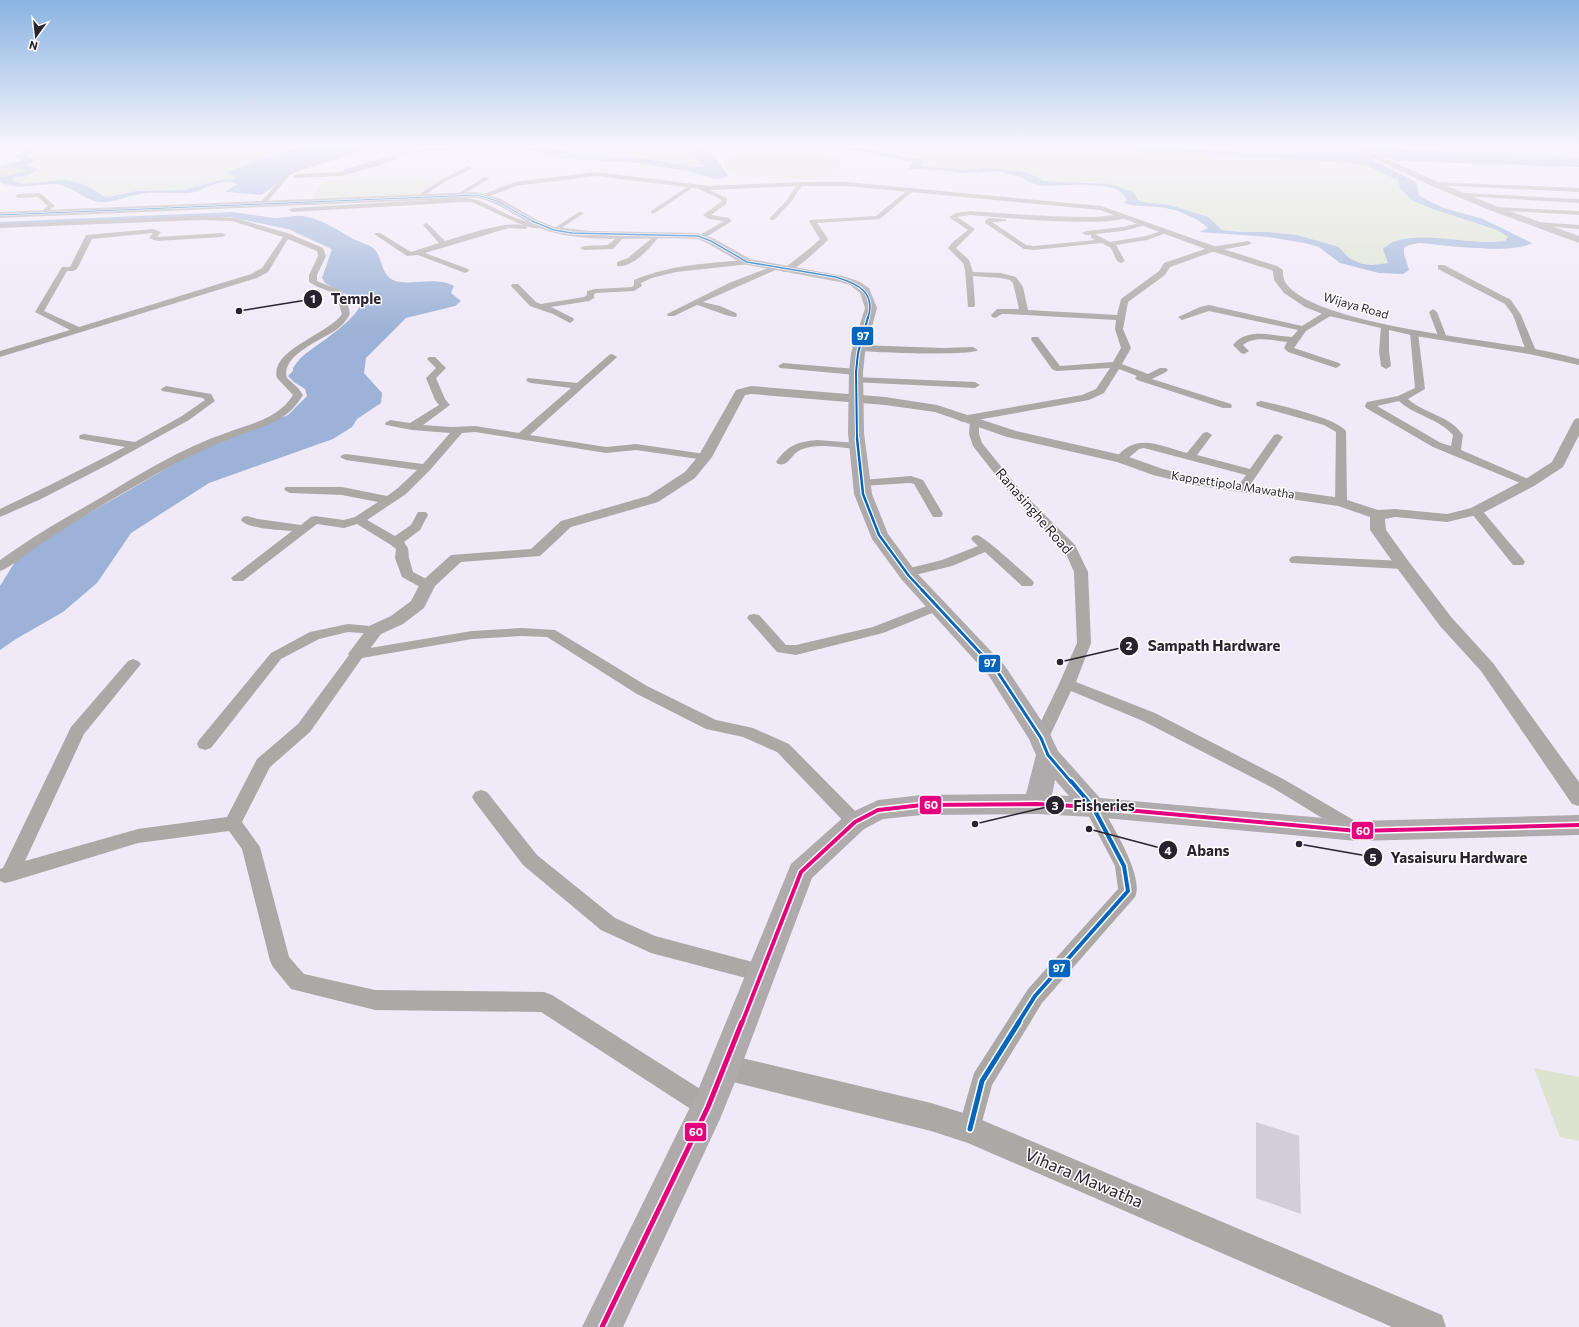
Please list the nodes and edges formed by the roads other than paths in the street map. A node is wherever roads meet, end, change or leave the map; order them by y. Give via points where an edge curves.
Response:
1 (49, 208) edge
2 (163, 208) edge
3 (328, 208) edge
4 (490, 208) edge
5 (511, 208) edge
6 (660, 208) edge
7 (717, 208) edge
8 (783, 208) edge
9 (890, 208) edge
10 (1100, 208) edge
11 (1495, 209) joint
12 (292, 210) dead end
13 (653, 212) dead end
14 (581, 213) dead end
15 (1579, 213) edge
16 (40, 214) junction
17 (0, 215) edge
18 (1123, 216) junction
19 (990, 217) junction
20 (772, 219) dead end
21 (1098, 223) dead end
22 (1144, 224) junction
23 (1536, 224) junction
24 (426, 225) dead end
25 (0, 226) edge
26 (1043, 226) dead end
27 (1055, 226) dead end
28 (1579, 227) edge
29 (546, 228) junction
30 (1079, 229) junction
31 (1165, 232) junction
32 (378, 234) dead end
33 (622, 235) junction
34 (658, 235) junction
35 (222, 236) dead end
36 (287, 236) junction
37 (703, 237) junction
38 (1028, 238) dead end
39 (1012, 240) junction
40 (1579, 240) edge
41 (1106, 242) junction
42 (1248, 243) dead end
43 (444, 244) junction
44 (584, 248) dead end
45 (1214, 249) junction
46 (419, 253) junction
47 (1121, 261) dead end
48 (747, 262) junction
49 (620, 264) dead end
50 (1441, 267) dead end
51 (781, 269) junction
52 (465, 271) dead end
53 (969, 274) junction
54 (515, 286) dead end
55 (695, 302) junction
56 (971, 305) dead end
57 (539, 307) junction
58 (1024, 312) junction
59 (1433, 312) dead end
60 (1329, 313) junction
61 (670, 314) dead end
62 (733, 315) dead end
63 (995, 315) dead end
64 (1182, 317) dead end
65 (1120, 318) junction
66 (570, 320) dead end
67 (1385, 327) junction
68 (1303, 329) junction
69 (78, 330) junction
70 (1414, 333) junction
71 (1443, 338) junction
72 (1035, 339) dead end
73 (1293, 340) junction
74 (860, 348) junction
75 (974, 350) dead end
76 (1244, 351) dead end
77 (1531, 351) junction
78 (0, 354) edge
79 (612, 357) dead end
80 (432, 360) dead end
81 (1579, 362) edge
82 (1336, 365) dead end
83 (783, 366) dead end
84 (1386, 366) dead end
85 (1114, 367) junction
86 (1163, 370) dead end
87 (856, 376) junction
88 (531, 380) dead end
89 (975, 385) dead end
90 (580, 386) junction
91 (166, 389) dead end
92 (855, 398) junction
93 (1401, 398) junction
94 (1261, 404) dead end
95 (1227, 406) dead end
96 (968, 420) junction
97 (1579, 422) edge
98 (390, 424) dead end
99 (412, 427) junction
100 (459, 429) junction
101 (1207, 435) dead end
102 (84, 436) dead end
103 (522, 436) junction
104 (1278, 437) dead end
105 (135, 446) junction
106 (858, 446) junction
107 (1455, 452) junction
108 (346, 457) dead end
109 (705, 457) junction
110 (1190, 457) junction
111 (1120, 459) junction
112 (782, 462) dead end
113 (426, 468) junction
114 (1253, 474) junction
115 (1530, 483) junction
116 (862, 484) junction
117 (290, 488) dead end
118 (1242, 489) junction
119 (389, 500) junction
120 (1341, 502) junction
121 (1476, 511) junction
122 (0, 513) edge
123 (937, 514) dead end
124 (422, 515) dead end
125 (1377, 515) junction
126 (247, 520) dead end
127 (359, 520) junction
128 (303, 529) junction
129 (396, 542) junction
130 (1296, 560) dead end
131 (1518, 562) dead end
132 (1403, 565) junction
133 (0, 567) edge
134 (907, 573) junction
135 (238, 578) dead end
136 (1027, 582) dead end
137 (427, 585) junction
138 (937, 606) junction
139 (754, 618) dead end
140 (375, 630) junction
141 (357, 654) junction
142 (133, 664) dead end
143 (1067, 684) junction
144 (205, 744) dead end
145 (1044, 746) junction
146 (481, 797) dead end
147 (1579, 798) edge
148 (1037, 804) junction
149 (1093, 807) junction
150 (855, 822) junction
151 (232, 823) junction
152 (1579, 825) edge
153 (1357, 831) junction
154 (5, 875) edge
155 (761, 973) junction
156 (725, 1067) junction
157 (708, 1107) junction
158 (970, 1129) junction
159 (602, 1327) edge
160 (1430, 1327) edge

1 - 16 street
2 - 16 main road
3 - 12 street
4 - 29 street via 511,218
5 - 29 main road
6 - 13 street
7 - 37 street via 706,215 729,222
8 - 20 street
9 - 51 street via 878,218 812,221 824,239 812,251
10 - 18 street, Wijaya Road
11 - 15 street
11 - 23 main road
14 - 29 street
16 - 17 main road
18 - 19 street via 1103,219
18 - 22 street, Wijaya Road
19 - 26 street via 1020,220
19 - 39 street via 988,222
19 - 53 street via 970,213 952,217 972,229 954,243 952,248 966,262
21 - 30 street
22 - 30 street via 1123,229
22 - 31 street, Wijaya Road
23 - 28 street
23 - 40 main road
24 - 43 street
25 - 36 street via 228,218 239,219
27 - 30 street
29 - 33 main road
29 - 43 street via 510,226
30 - 41 street
31 - 41 street via 1147,238
31 - 45 street, Wijaya Road
32 - 46 street via 410,254
33 - 34 main road
33 - 44 street via 610,246
34 - 37 main road
34 - 49 street via 630,260
35 - 69 street via 157,239 153,238 157,232 153,231 89,237 73,269 65,269 39,312
36 - 69 street via 265,270 254,276
36 - 133 street via 321,252 313,282 341,293 346,314 341,321 297,351 284,364 280,372 281,377 296,391 298,396 295,401 272,419 205,445 139,479 33,543
37 - 48 main road via 734,257
38 - 39 street
39 - 41 street via 1034,248
41 - 47 street via 1114,247
42 - 45 street
43 - 46 street
45 - 60 street, Wijaya Road via 1278,270 1279,280 1284,287 1295,296
45 - 65 street via 1167,265 1162,273 1124,300
46 - 52 street
48 - 51 main road
48 - 57 street via 671,271 644,278 634,289 595,291 586,299
50 - 77 street via 1508,302 1517,315
51 - 55 street via 732,285
51 - 74 main road via 836,277 861,287 869,299 871,308
53 - 56 street
53 - 58 street via 1012,278 1016,281
54 - 57 street
55 - 61 street
55 - 62 street
57 - 66 street
58 - 63 street via 1000,311
58 - 65 street
59 - 71 street
60 - 67 street, Wijaya Road
60 - 68 street
64 - 68 street via 1208,308
65 - 85 street via 1119,329 1126,348
67 - 70 street, Wijaya Road
67 - 84 street
68 - 73 street
69 - 78 street
70 - 71 street, Wijaya Road
70 - 93 street via 1420,389
71 - 77 street, Wijaya Road
72 - 85 street via 1059,369
73 - 76 street via 1251,337 1243,339 1238,345
73 - 82 street via 1289,348 1291,350
74 - 75 street
74 - 87 main road
77 - 81 street, Wijaya Road
79 - 90 street
80 - 99 street via 441,368 432,378 440,400 445,405
83 - 87 street
85 - 86 street via 1148,377
85 - 95 street
85 - 96 street via 1100,391 1085,398
87 - 89 street
87 - 92 main road
88 - 90 street
90 - 103 street
91 - 105 street via 207,396 210,401
92 - 96 street, Kappettipola Mawatha via 937,409
92 - 106 main road
92 - 109 street, Kappettipola Mawatha via 760,390 740,394
93 - 107 street via 1412,407 1452,426 1458,435
93 - 107 street via 1370,406 1437,445
94 - 120 street via 1328,423 1341,431
96 - 111 street, Kappettipola Mawatha via 1012,434
96 - 143 street, Ranasinghe Road via 977,444 1016,493 1070,548 1081,572 1084,643
97 - 115 street, Kappettipola Mawatha via 1558,464
98 - 99 street
99 - 100 street
100 - 103 street
100 - 113 street
101 - 110 street
102 - 105 street
103 - 109 street via 614,451 636,447
104 - 114 street
105 - 122 street via 33,499
106 - 112 street via 802,446 794,449
106 - 116 main road
107 - 115 street
108 - 113 street
109 - 137 street, Kappettipola Mawatha via 690,475 653,499 566,524 535,553 457,558
110 - 111 street via 1139,444
110 - 114 street
111 - 118 street, Kappettipola Mawatha via 1194,481
113 - 119 street
114 - 118 street
115 - 121 street, Kappettipola Mawatha
116 - 123 street via 911,480 919,482
116 - 134 main road via 863,494 879,535
117 - 119 street via 342,491
118 - 120 street, Kappettipola Mawatha
119 - 127 street
120 - 125 street, Kappettipola Mawatha
121 - 125 street, Kappettipola Mawatha via 1447,518 1395,513
121 - 131 street
124 - 129 street via 416,527
125 - 132 street via 1378,530
126 - 128 street
127 - 128 street via 344,524 315,520
127 - 129 street
128 - 135 street
129 - 137 street via 402,548 407,574
130 - 132 street
132 - 147 street via 1446,622 1486,667
134 - 136 street via 946,563 982,543
134 - 138 main road
137 - 140 street via 418,604 397,620
138 - 139 street via 878,630 796,650 782,649
138 - 145 main road via 997,671
140 - 141 street
140 - 144 street via 348,628 315,635 276,656
141 - 150 street via 472,635 522,632 550,634 642,690 712,726 747,732 783,748
141 - 151 street via 304,728 263,764
142 - 154 street via 77,731
143 - 145 street, Ranasinghe Road
143 - 153 street via 1149,717 1279,784
145 - 148 main road
145 - 149 main road
146 - 155 street via 530,860 608,924 651,944
148 - 149 main road
148 - 150 main road via 922,805 878,810
149 - 153 main road
149 - 158 street via 1124,866 1128,891 1035,996 982,1081
150 - 155 main road via 801,872
151 - 154 street via 138,836
151 - 157 street via 251,847 280,961 298,982 374,1000 544,1002
152 - 153 main road
155 - 156 main road
156 - 157 main road
156 - 158 street, Vihara Mawatha via 931,1117
157 - 159 main road
158 - 160 street, Vihara Mawatha

